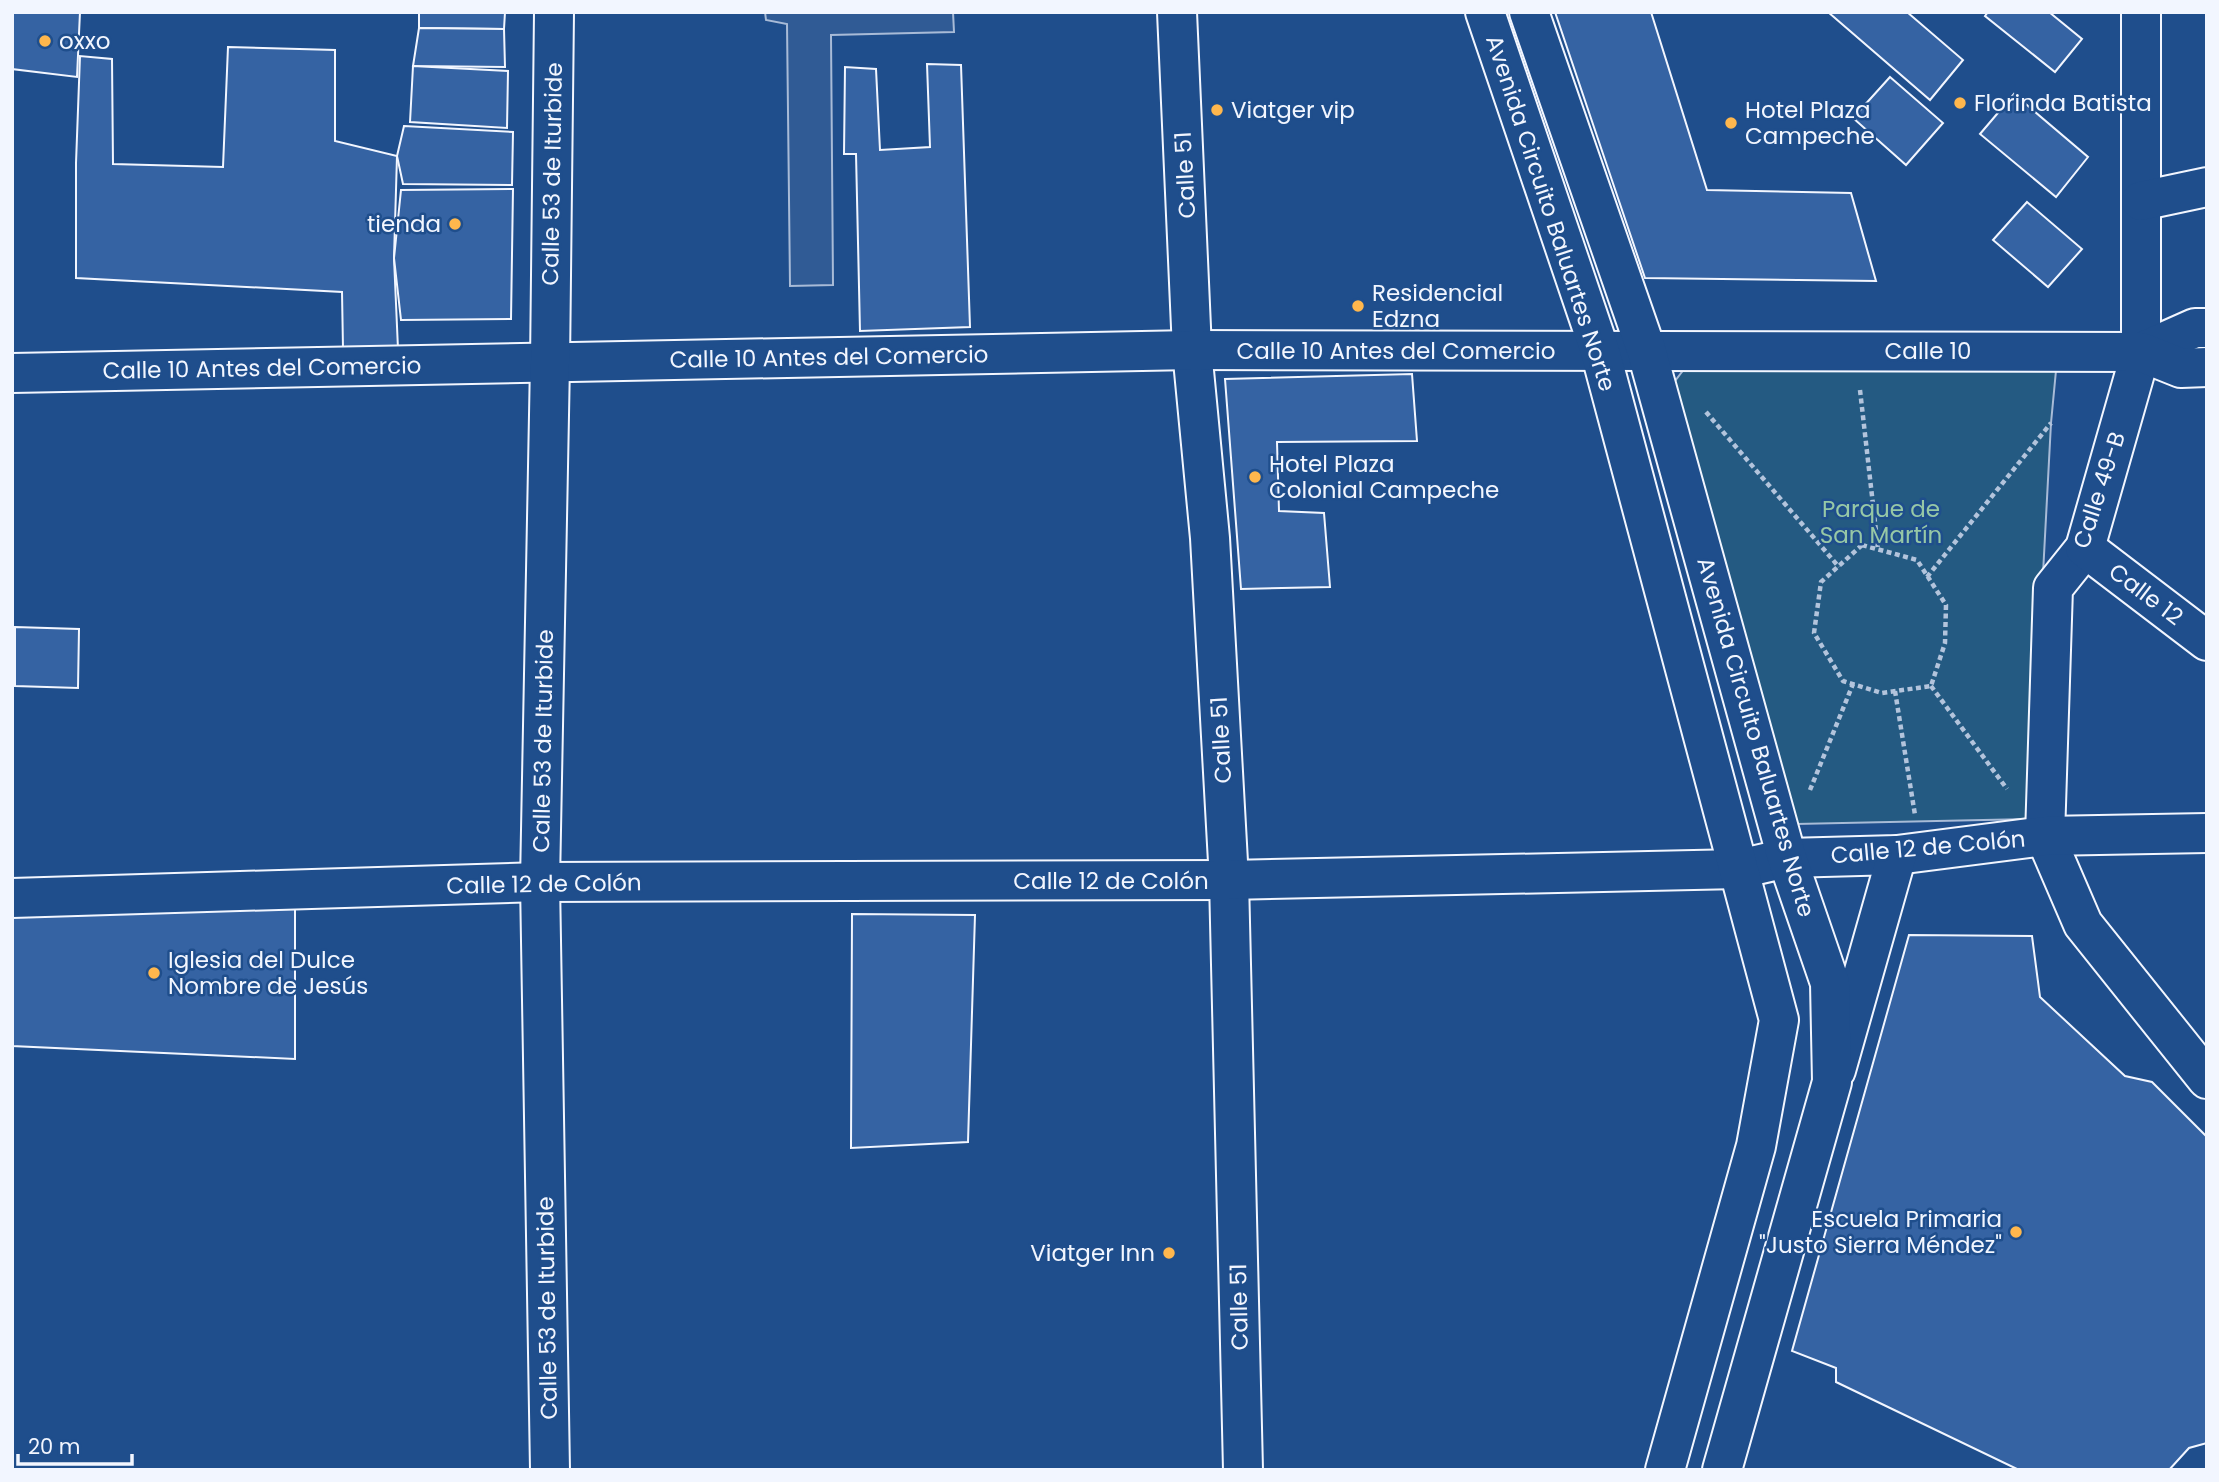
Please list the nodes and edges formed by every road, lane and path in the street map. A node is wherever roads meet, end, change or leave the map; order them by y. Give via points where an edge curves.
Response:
1 (554, 12) edge
2 (1177, 12) edge
3 (1485, 12) edge
4 (1529, 12) edge
5 (2141, 12) edge
6 (2207, 187) edge
7 (2141, 201) junction
8 (2207, 328) edge
9 (1646, 349) junction
10 (1192, 350) junction
11 (1600, 351) junction
12 (2141, 352) junction
13 (550, 363) junction
14 (2207, 367) edge
15 (12, 373) edge
16 (1860, 384) dead end
17 (1705, 411) dead end
18 (2052, 411) dead end
19 (2050, 423) junction
20 (2050, 437) dead end
21 (2085, 548) junction
22 (1878, 550) junction
23 (1839, 567) junction
24 (1927, 577) junction
25 (2207, 640) edge
26 (1853, 684) junction
27 (1931, 686) junction
28 (1895, 691) junction
29 (2013, 797) dead end
30 (1806, 798) dead end
31 (1916, 822) dead end
32 (2207, 833) edge
33 (2045, 836) junction
34 (1898, 855) junction
35 (1787, 858) junction
36 (1740, 869) junction
37 (1229, 880) junction
38 (540, 882) junction
39 (12, 898) edge
40 (2207, 1079) edge
41 (1832, 1082) junction
42 (550, 1470) edge
43 (1243, 1470) edge
44 (1665, 1470) edge
45 (1722, 1470) edge

1 - 13 street, Calle 53 de Iturbide
2 - 10 street, Calle 51
3 - 11 street, Avenida Circuito Baluartes Norte
4 - 9 street, Avenida Circuito Baluartes Norte
5 - 7 street, Calle 49-B
6 - 7 street
7 - 12 street, Calle 49-B
8 - 12 street via 2194,328
9 - 11 street, Calle 10 Antes del Comercio
9 - 12 street, Calle 10
9 - 35 street, Avenida Circuito Baluartes Norte
10 - 11 street, Calle 10 Antes del Comercio
10 - 13 street, Calle 10 Antes del Comercio
10 - 37 street, Calle 51 via 1210,538
11 - 36 street, Avenida Circuito Baluartes Norte
12 - 14 street, Calle 10 via 2181,368
12 - 21 street, Calle 49-B
13 - 15 street, Calle 10 Antes del Comercio
13 - 38 street, Calle 53 de Iturbide
16 - 22 path
17 - 23 path
18 - 19 path
19 - 20 path
19 - 24 path
21 - 25 street, Calle 12
21 - 33 street, Calle 49-B via 2053,589
22 - 23 path via 1862,545
22 - 24 path via 1916,560
23 - 26 path via 1821,582 1814,633 1843,681
24 - 27 path via 1946,605 1945,643
26 - 28 path via 1882,693
26 - 30 path
27 - 28 path
27 - 29 path
28 - 31 path
32 - 33 street, Calle 12 de Colón
33 - 34 street, Calle 12 de Colón
33 - 40 street, Calle 49-B via 2083,924
34 - 35 street, Calle 12 de Colón
34 - 41 street
35 - 36 street, Calle 12 de Colón
35 - 41 street, Avenida Circuito Baluartes Norte via 1830,983
36 - 37 street, Calle 12 de Colón
36 - 44 street, Avenida Circuito Baluartes Norte via 1779,1020 1756,1146
37 - 38 street, Calle 12 de Colón
37 - 43 street, Calle 51
38 - 39 street, Calle 12 de Colón
38 - 42 street, Calle 53 de Iturbide
41 - 45 street, Avenida Circuito Baluartes Norte

